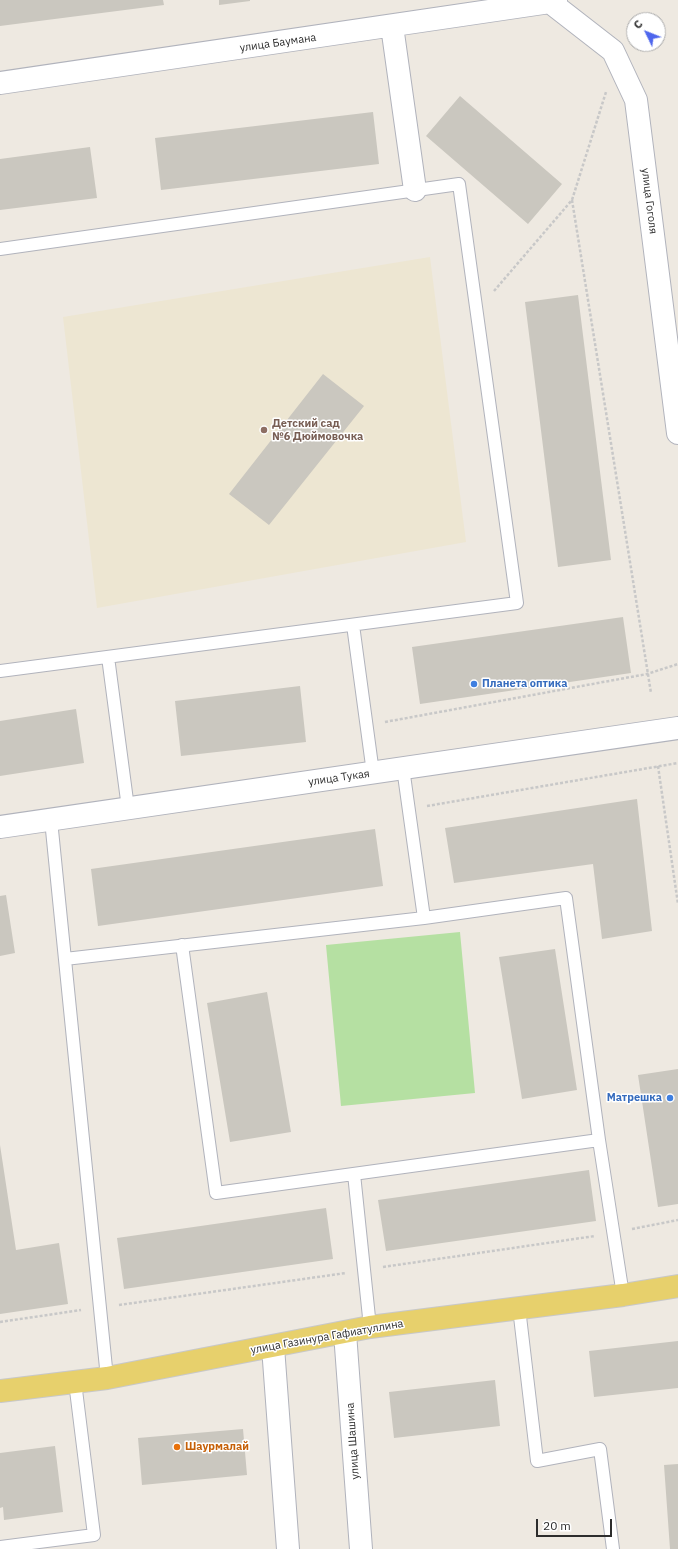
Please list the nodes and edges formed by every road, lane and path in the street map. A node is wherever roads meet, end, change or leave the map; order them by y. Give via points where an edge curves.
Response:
1 (553, 1) edge
2 (466, 8) edge
3 (392, 26) junction
4 (0, 83) edge
5 (607, 89) dead end
6 (415, 190) junction
7 (572, 200) junction
8 (0, 249) edge
9 (476, 311) junction
10 (678, 433) edge
11 (353, 624) junction
12 (108, 656) junction
13 (678, 664) edge
14 (0, 671) edge
15 (647, 674) junction
16 (650, 693) dead end
17 (367, 725) junction
18 (678, 728) edge
19 (678, 764) edge
20 (658, 766) junction
21 (404, 768) junction
22 (373, 773) junction
23 (128, 808) junction
24 (409, 810) junction
25 (51, 820) junction
26 (0, 827) edge
27 (678, 904) edge
28 (424, 918) junction
29 (182, 945) junction
30 (65, 958) junction
31 (599, 1140) junction
32 (354, 1174) junction
33 (678, 1220) edge
34 (613, 1233) junction
35 (364, 1270) junction
36 (678, 1286) edge
37 (623, 1295) junction
38 (100, 1308) junction
39 (519, 1308) junction
40 (0, 1322) edge
41 (370, 1327) junction
42 (345, 1333) junction
43 (273, 1347) junction
44 (107, 1378) junction
45 (75, 1382) junction
46 (0, 1391) edge
47 (0, 1547) edge
48 (288, 1549) edge
49 (361, 1549) edge
50 (613, 1549) edge

1 - 2 street, улица Баумана
1 - 10 street, улица Гоголя via 613,51 636,100
2 - 3 street, улица Баумана
3 - 4 street, улица Баумана
3 - 6 street
5 - 7 path
6 - 8 lane
6 - 9 lane via 459,184
7 - 9 path
7 - 15 path
9 - 11 lane via 516,603
11 - 12 lane
11 - 17 lane
12 - 14 lane
12 - 23 lane
13 - 15 path
15 - 16 path
15 - 17 path
17 - 22 lane
18 - 21 street, улица Тукая
19 - 20 path
20 - 24 path
20 - 27 path
21 - 22 street, улица Тукая
21 - 24 lane
22 - 23 street, улица Тукая
23 - 25 street, улица Тукая
24 - 28 lane
25 - 26 street, улица Тукая
25 - 30 lane
28 - 29 lane
28 - 31 lane via 566,898
29 - 30 lane
29 - 32 lane via 216,1193
30 - 38 lane
31 - 32 lane
31 - 34 lane
32 - 35 lane
33 - 34 path
34 - 35 path
34 - 37 lane
35 - 38 path
35 - 41 lane
36 - 37 main road, улица Газинура Гафиатуллина
37 - 39 main road, улица Газинура Гафиатуллина
38 - 40 path
38 - 44 lane
39 - 41 main road, улица Газинура Гафиатуллина
39 - 50 lane via 537,1461 600,1449
41 - 42 main road, улица Газинура Гафиатуллина
42 - 43 main road, улица Газинура Гафиатуллина
42 - 49 street, улица Шашина
43 - 44 main road, улица Газинура Гафиатуллина
43 - 48 street
44 - 45 main road, улица Газинура Гафиатуллина
45 - 46 main road, улица Газинура Гафиатуллина
45 - 47 lane via 94,1535

